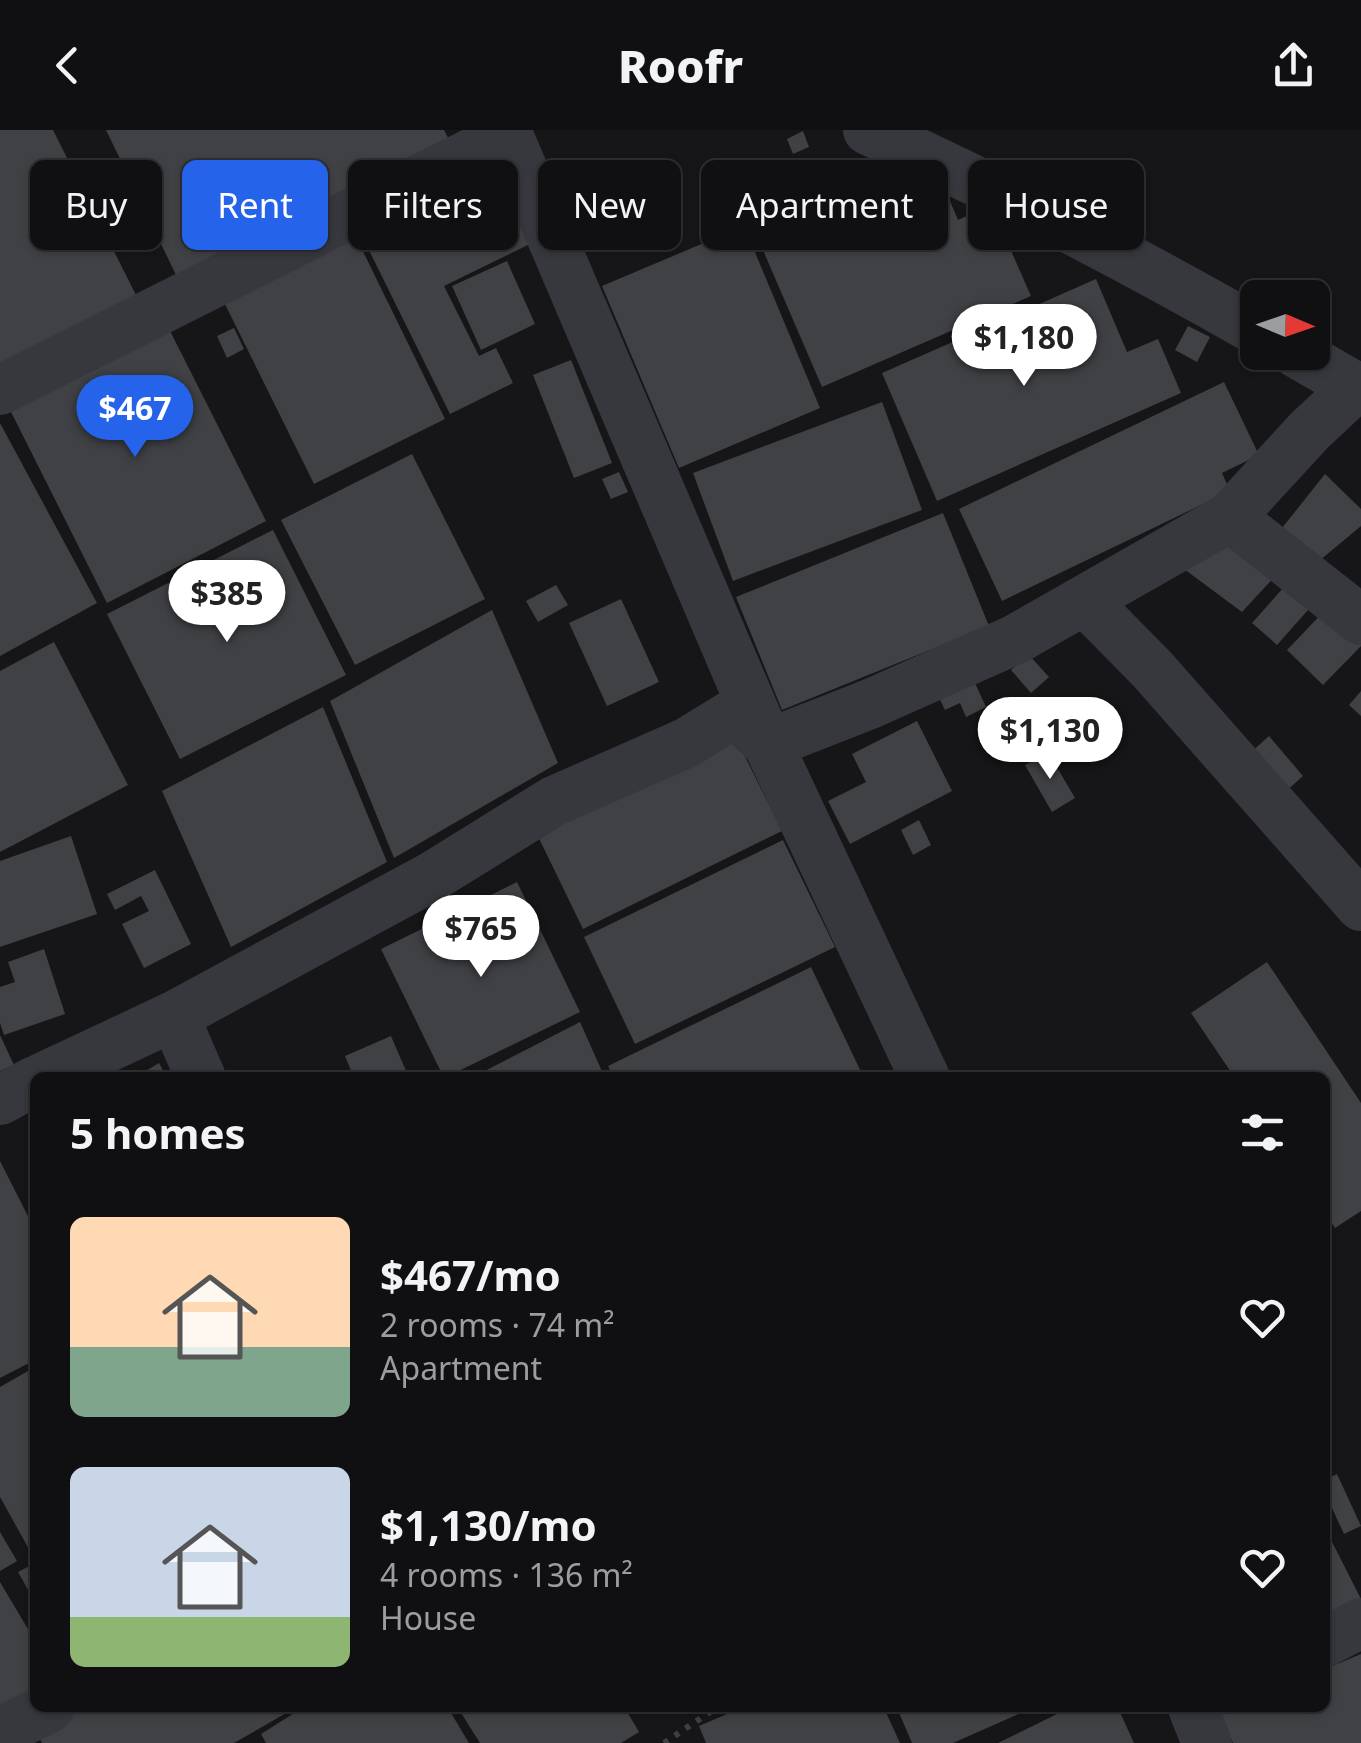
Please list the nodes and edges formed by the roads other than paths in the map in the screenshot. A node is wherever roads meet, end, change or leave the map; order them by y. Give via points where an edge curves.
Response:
1 (868, 130) edge
2 (508, 133) edge
3 (1240, 321) edge
4 (1327, 370) edge
5 (1358, 388) edge
6 (0, 390) edge
7 (1230, 516) junction
8 (1086, 601) junction
9 (1361, 620) edge
10 (768, 744) junction
11 (1361, 906) edge
12 (174, 1016) junction
13 (55, 1072) edge
14 (198, 1072) edge
15 (921, 1072) edge
16 (30, 1084) edge
17 (0, 1100) edge
18 (1361, 1623) edge
19 (1330, 1639) edge
20 (41, 1712) edge
21 (1195, 1712) edge
22 (0, 1732) edge
23 (1207, 1743) edge

1 - 3 street via 985,184
2 - 6 street
2 - 10 street
4 - 5 street
5 - 7 street
7 - 8 street
7 - 9 street
8 - 10 street via 1016,639
8 - 11 street
10 - 12 street via 734,713 686,743 554,801 433,876
10 - 15 street
12 - 13 street
12 - 14 street
16 - 17 street
18 - 19 street
20 - 22 street
21 - 23 street

